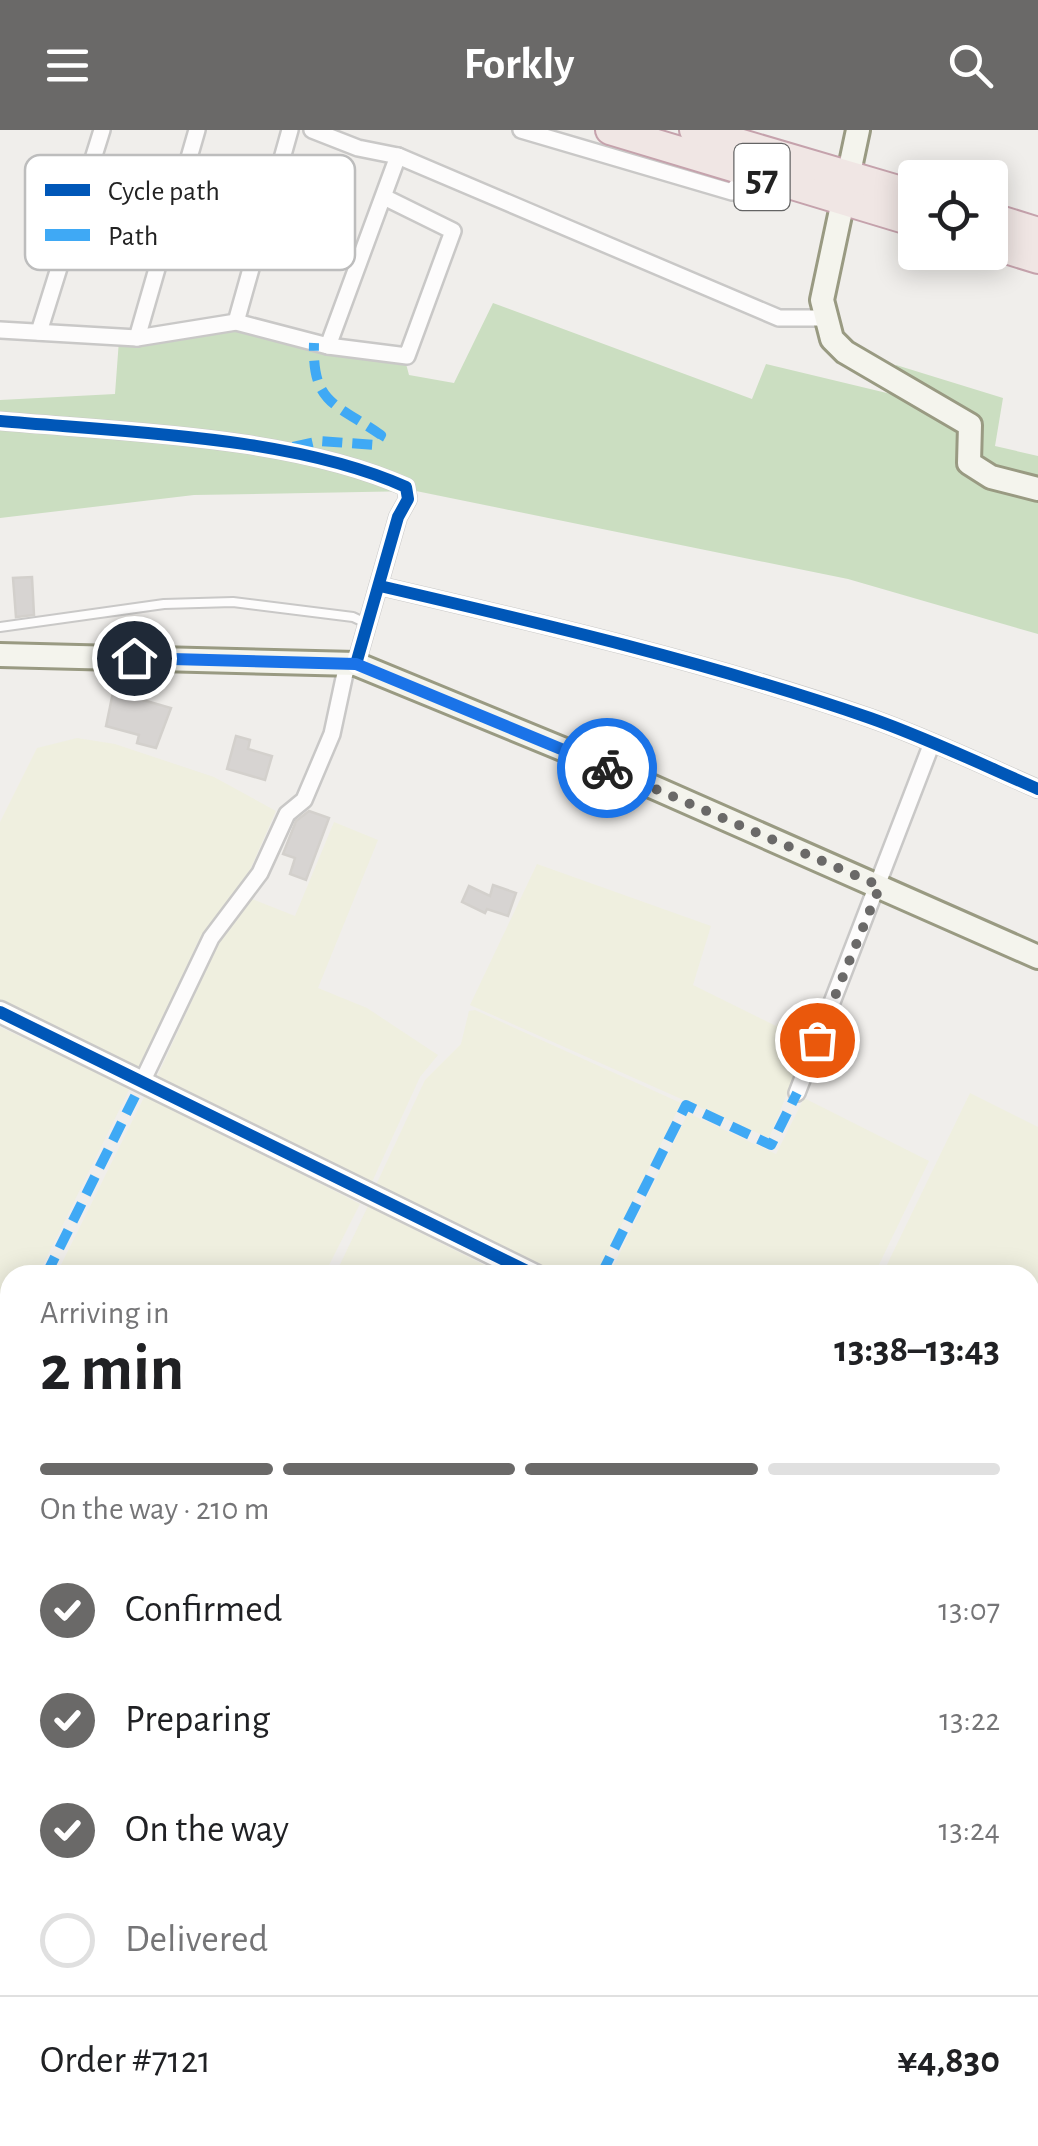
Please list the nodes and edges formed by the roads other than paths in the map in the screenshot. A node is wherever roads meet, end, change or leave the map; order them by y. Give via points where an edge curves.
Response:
1 (102, 130) edge
2 (196, 130) edge
3 (290, 130) edge
4 (312, 130) edge
5 (364, 130) edge
6 (521, 130) edge
7 (610, 130) edge
8 (694, 130) edge
9 (858, 130) edge
10 (358, 148) junction
11 (94, 155) edge
12 (189, 155) edge
13 (283, 155) edge
14 (398, 156) junction
15 (747, 172) junction
16 (846, 188) junction
17 (898, 193) edge
18 (384, 197) junction
19 (898, 214) edge
20 (1008, 223) edge
21 (1038, 232) edge
22 (1008, 250) edge
23 (1038, 259) edge
24 (58, 270) edge
25 (156, 270) edge
26 (251, 270) edge
27 (823, 318) junction
28 (236, 322) junction
29 (0, 330) edge
30 (39, 332) junction
31 (137, 338) junction
32 (328, 346) junction
33 (0, 420) edge
34 (1038, 489) edge
35 (380, 586) junction
36 (368, 624) junction
37 (0, 626) edge
38 (0, 654) edge
39 (351, 664) junction
40 (932, 743) junction
41 (1038, 789) edge
42 (880, 886) junction
43 (1038, 957) edge
44 (0, 1012) edge
45 (143, 1080) junction
46 (797, 1093) dead end
47 (515, 1265) edge

1 - 11 street
2 - 12 street
3 - 13 street
4 - 10 street
5 - 10 street
6 - 15 street via 732,192
7 - 15 highway, 57
8 - 16 highway, 57
9 - 16 main road
10 - 14 street
14 - 18 street
14 - 27 street via 779,318
15 - 16 highway, 57
16 - 17 highway, 57
16 - 19 highway, 57
16 - 27 main road
18 - 32 street
18 - 32 street via 454,232 407,356
20 - 21 highway
22 - 23 highway
24 - 30 street
25 - 31 street
26 - 28 street
27 - 34 main road via 845,352 970,425 969,462 991,477
28 - 31 street
28 - 32 street
29 - 30 street
30 - 31 street
33 - 35 street via 200,438 406,486 408,499
35 - 36 street
35 - 40 street via 784,691
36 - 37 lane via 233,602 164,604
36 - 39 street
38 - 39 main road
39 - 42 main road
39 - 45 street via 304,800 286,814 260,872 212,938
40 - 41 street
40 - 42 street
42 - 43 main road
42 - 46 street
44 - 45 street
45 - 47 street

